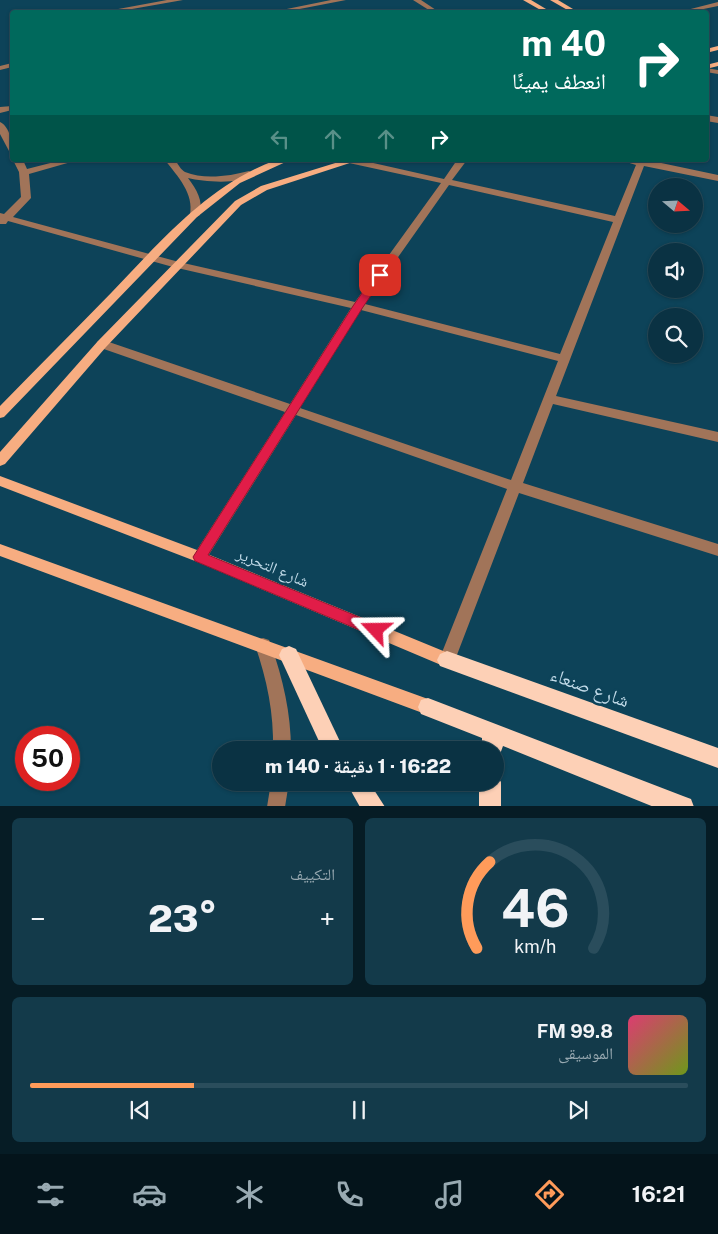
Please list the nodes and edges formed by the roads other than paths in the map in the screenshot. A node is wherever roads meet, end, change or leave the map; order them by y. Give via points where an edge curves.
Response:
1 (180, 0) edge
2 (343, 0) edge
3 (416, 0) edge
4 (526, 0) edge
5 (553, 0) edge
6 (718, 4) edge
7 (118, 10) edge
8 (286, 10) edge
9 (433, 10) edge
10 (544, 10) edge
11 (571, 10) edge
12 (691, 10) edge
13 (0, 126) edge
14 (10, 140) edge
15 (19, 162) edge
16 (65, 162) edge
17 (172, 162) edge
18 (280, 162) edge
19 (347, 162) edge
20 (361, 162) edge
21 (460, 162) edge
22 (641, 162) edge
23 (24, 172) junction
24 (180, 173) junction
25 (249, 174) junction
26 (718, 178) edge
27 (445, 182) junction
28 (195, 215) junction
29 (2, 219) edge
30 (619, 220) junction
31 (151, 258) junction
32 (177, 265) junction
33 (358, 306) junction
34 (102, 344) junction
35 (564, 359) junction
36 (548, 399) junction
37 (294, 410) junction
38 (0, 414) edge
39 (718, 437) edge
40 (0, 462) edge
41 (0, 480) edge
42 (514, 486) junction
43 (0, 550) edge
44 (718, 550) edge
45 (200, 557) junction
46 (262, 645) junction
47 (289, 655) junction
48 (447, 660) junction
49 (428, 707) joint
50 (282, 741) edge
51 (330, 741) edge
52 (492, 741) edge
53 (504, 745) edge
54 (718, 758) edge
55 (278, 791) edge
56 (363, 791) edge
57 (490, 791) edge
58 (276, 806) edge
59 (374, 806) edge
60 (490, 806) edge
61 (682, 806) edge

1 - 7 street
2 - 8 street
3 - 9 street
4 - 10 main road
5 - 11 main road
6 - 12 street
13 - 14 street
15 - 23 street
16 - 23 street
17 - 24 street
18 - 25 main road
19 - 32 main road via 264,188 238,203
20 - 27 street
21 - 27 street
22 - 26 street
22 - 30 street
23 - 29 street via 26,198
24 - 25 street via 208,179
24 - 28 street via 196,198
25 - 28 main road via 215,195
27 - 30 street
27 - 33 street
28 - 31 main road
29 - 31 street
30 - 35 street
31 - 32 street
31 - 38 main road
32 - 33 street
32 - 34 main road
33 - 35 street
33 - 37 street
34 - 37 street
34 - 40 main road
35 - 36 street
36 - 39 street
36 - 42 street
37 - 42 street
37 - 45 street
41 - 45 main road, شارع التحرير
42 - 44 street
42 - 48 street
43 - 46 main road
45 - 48 main road, شارع التحرير
46 - 47 main road
46 - 50 street via 280,706
47 - 49 main road
47 - 51 highway
48 - 54 highway, شارع صنعاء
49 - 52 highway
53 - 61 highway
55 - 58 street
56 - 59 highway
57 - 60 highway

